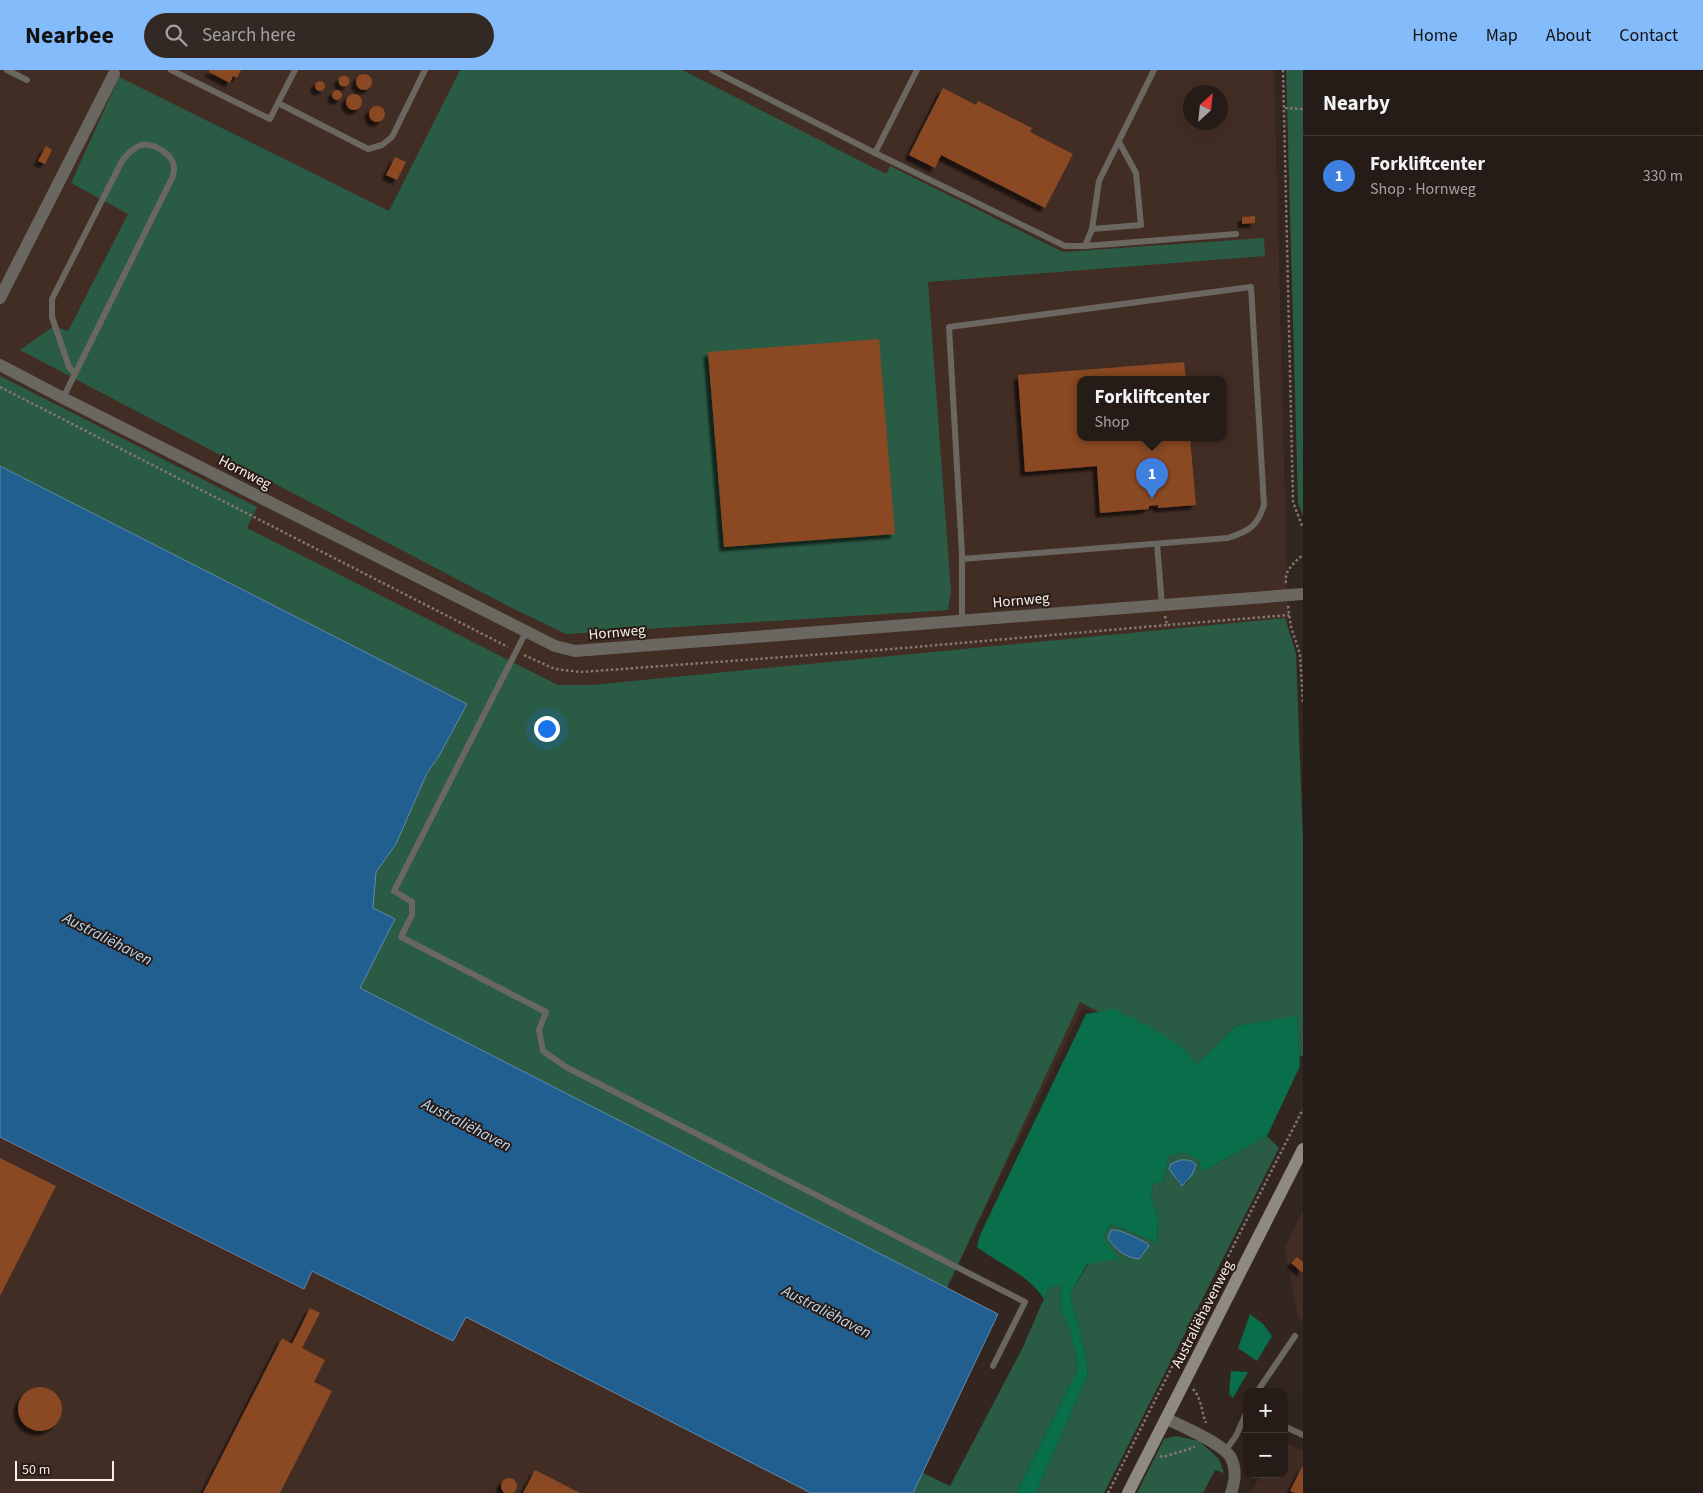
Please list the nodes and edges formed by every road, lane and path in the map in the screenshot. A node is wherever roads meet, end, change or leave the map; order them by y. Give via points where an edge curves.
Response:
1 (7, 70) edge
2 (171, 70) edge
3 (295, 70) edge
4 (425, 70) edge
5 (712, 70) edge
6 (916, 70) edge
7 (1154, 70) edge
8 (1283, 70) edge
9 (115, 72) edge
10 (27, 80) dead end
11 (278, 103) junction
12 (1284, 108) junction
13 (1303, 109) edge
14 (1119, 142) junction
15 (875, 153) junction
16 (1092, 229) junction
17 (1236, 234) dead end
18 (1085, 246) junction
19 (0, 298) edge
20 (0, 365) edge
21 (74, 374) junction
22 (0, 387) edge
23 (63, 398) junction
24 (1303, 528) edge
25 (1157, 544) junction
26 (962, 559) junction
27 (1303, 594) edge
28 (1162, 605) junction
29 (962, 621) junction
30 (1167, 624) junction
31 (526, 632) junction
32 (517, 651) junction
33 (1303, 703) edge
34 (1303, 1109) edge
35 (1303, 1148) edge
36 (1299, 1168) edge
37 (1295, 1336) dead end
38 (993, 1366) dead end
39 (1185, 1384) junction
40 (1260, 1388) edge
41 (1167, 1418) junction
42 (1243, 1420) edge
43 (1288, 1428) edge
44 (1303, 1435) edge
45 (1207, 1439) junction
46 (1133, 1444) junction
47 (1225, 1451) junction
48 (1149, 1452) junction
49 (1108, 1493) edge
50 (1128, 1493) edge
51 (1230, 1493) edge

1 - 10 lane
2 - 11 lane via 270,119
3 - 11 lane
4 - 11 lane via 392,137 382,145 368,149
5 - 15 lane
6 - 15 lane
7 - 14 lane
8 - 12 path
9 - 19 street
12 - 13 path
12 - 24 path via 1293,502
14 - 16 lane via 1099,181
14 - 16 lane via 1136,173 1142,225
15 - 18 lane via 1065,246
16 - 18 lane
17 - 18 lane
20 - 23 street, Hornweg
21 - 21 lane via 172,176 174,167 170,158 151,145 141,145 122,160 52,299 52,317
21 - 23 lane
22 - 32 path
23 - 31 street, Hornweg
25 - 26 lane
25 - 26 lane via 1228,538 1245,533 1255,525 1262,512 1252,288 949,327
25 - 28 lane
26 - 29 lane
27 - 28 street, Hornweg
28 - 29 street, Hornweg
28 - 30 path
29 - 31 street, Hornweg via 575,651 555,646
30 - 32 path via 581,672 555,669
30 - 33 path via 1288,615 1300,654
31 - 32 lane
32 - 38 lane via 394,891 412,902 412,915 401,937 546,1012 539,1030 542,1051 566,1067 1025,1302
34 - 46 path
35 - 36 street, Australiëhavenweg
36 - 39 street, Australiëhavenweg
37 - 40 lane
39 - 41 street, Australiëhavenweg
39 - 45 path via 1195,1390 1200,1399 1210,1432
41 - 45 street
41 - 48 street, Australiëhavenweg
42 - 47 lane
43 - 44 lane
45 - 47 street
45 - 48 path via 1201,1446 1162,1457
46 - 48 path
46 - 49 path
47 - 51 street via 1236,1473
48 - 50 street, Australiëhavenweg

